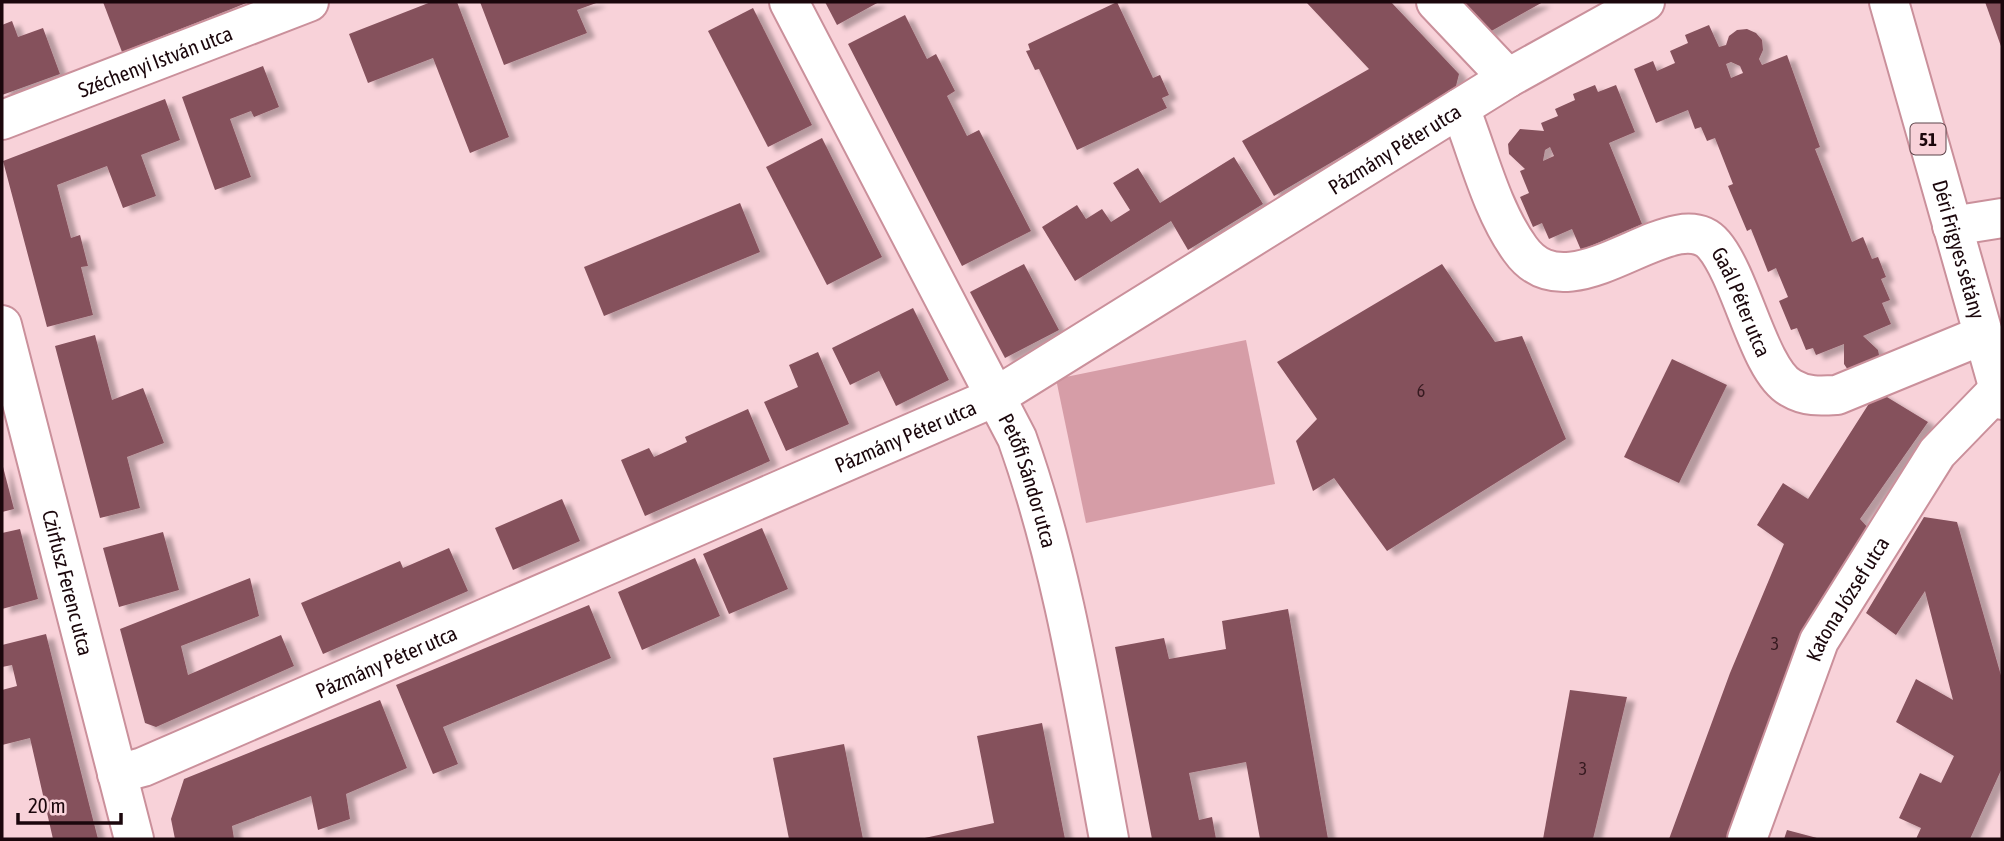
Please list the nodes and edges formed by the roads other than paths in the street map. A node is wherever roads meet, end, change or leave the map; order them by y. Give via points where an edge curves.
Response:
1 (309, 2) edge
2 (789, 2) edge
3 (1436, 2) edge
4 (1645, 2) edge
5 (1889, 2) edge
6 (1508, 78) junction
7 (1461, 108) junction
8 (2, 120) edge
9 (2002, 218) edge
10 (1952, 226) junction
11 (2, 325) edge
12 (1983, 335) junction
13 (2001, 394) edge
14 (997, 396) junction
15 (117, 774) junction
16 (134, 839) edge
17 (1109, 839) edge
18 (1747, 839) edge

1 - 8 street, Széchenyi István utca
2 - 14 street, Petőfi Sándor utca
3 - 6 street
4 - 6 street, Pázmány Péter utca
5 - 10 street, Déri Frigyes sétány / 51
6 - 7 street, Pázmány Péter utca
7 - 12 street, Gaál Péter utca via 1502,217 1521,251 1546,270 1577,272 1676,235 1693,233 1712,243 1749,312 1774,373 1789,388 1812,396 1837,395
7 - 14 street, Pázmány Péter utca
9 - 10 street
10 - 12 street, Déri Frigyes sétány / 51
11 - 15 street, Czirfusz Ferenc utca
12 - 13 street, 51
13 - 18 street, Katona József utca via 1937,453 1819,641
14 - 15 street, Pázmány Péter utca via 155,762
14 - 17 street, Petőfi Sándor utca via 1041,505
15 - 16 street, Czirfusz Ferenc utca

